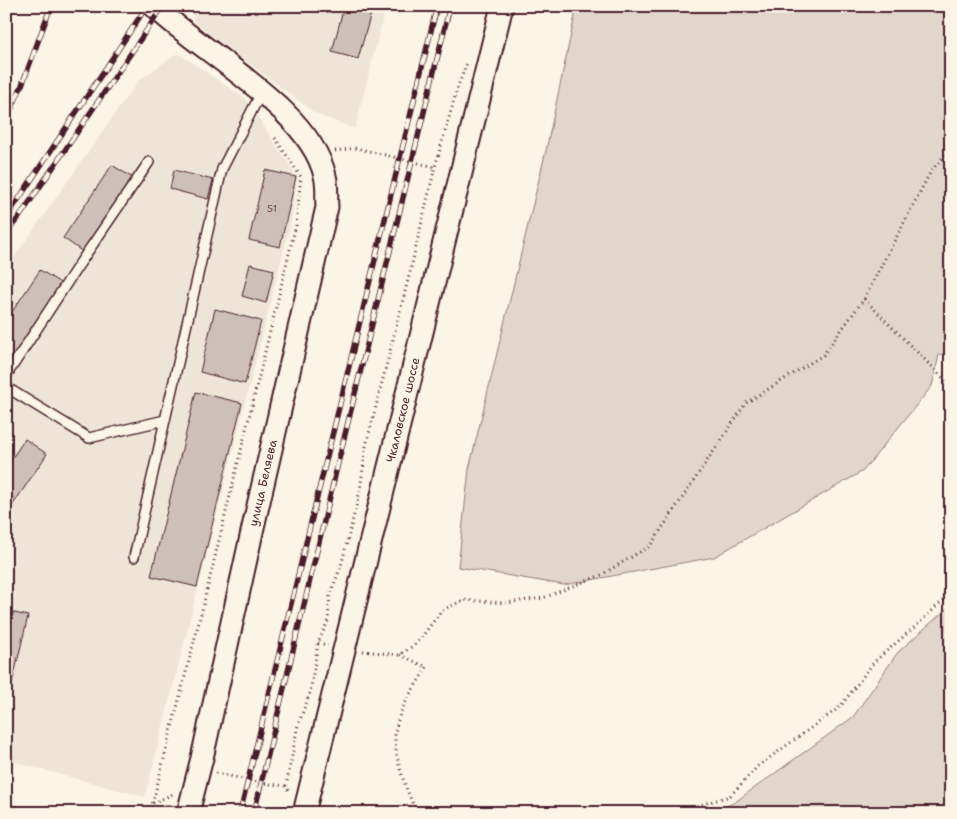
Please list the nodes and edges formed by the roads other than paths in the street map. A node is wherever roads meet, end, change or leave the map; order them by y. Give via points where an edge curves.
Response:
1 (502, 6) edge
2 (157, 9) edge
3 (261, 92) junction
4 (149, 162) dead end
5 (6, 376) edge
6 (6, 387) edge
7 (164, 420) junction
8 (134, 557) dead end
9 (299, 806) edge
10 (6, 809) edge
11 (20, 813) edge
12 (188, 813) edge

1 - 9 street, Чкаловское шоссе via 345,649
2 - 3 street, улица Беляева
3 - 7 lane via 222,169
3 - 12 street, улица Беляева via 291,120 317,154 326,177 327,207
4 - 5 lane
6 - 7 lane via 89,438
7 - 8 lane
10 - 11 lane

